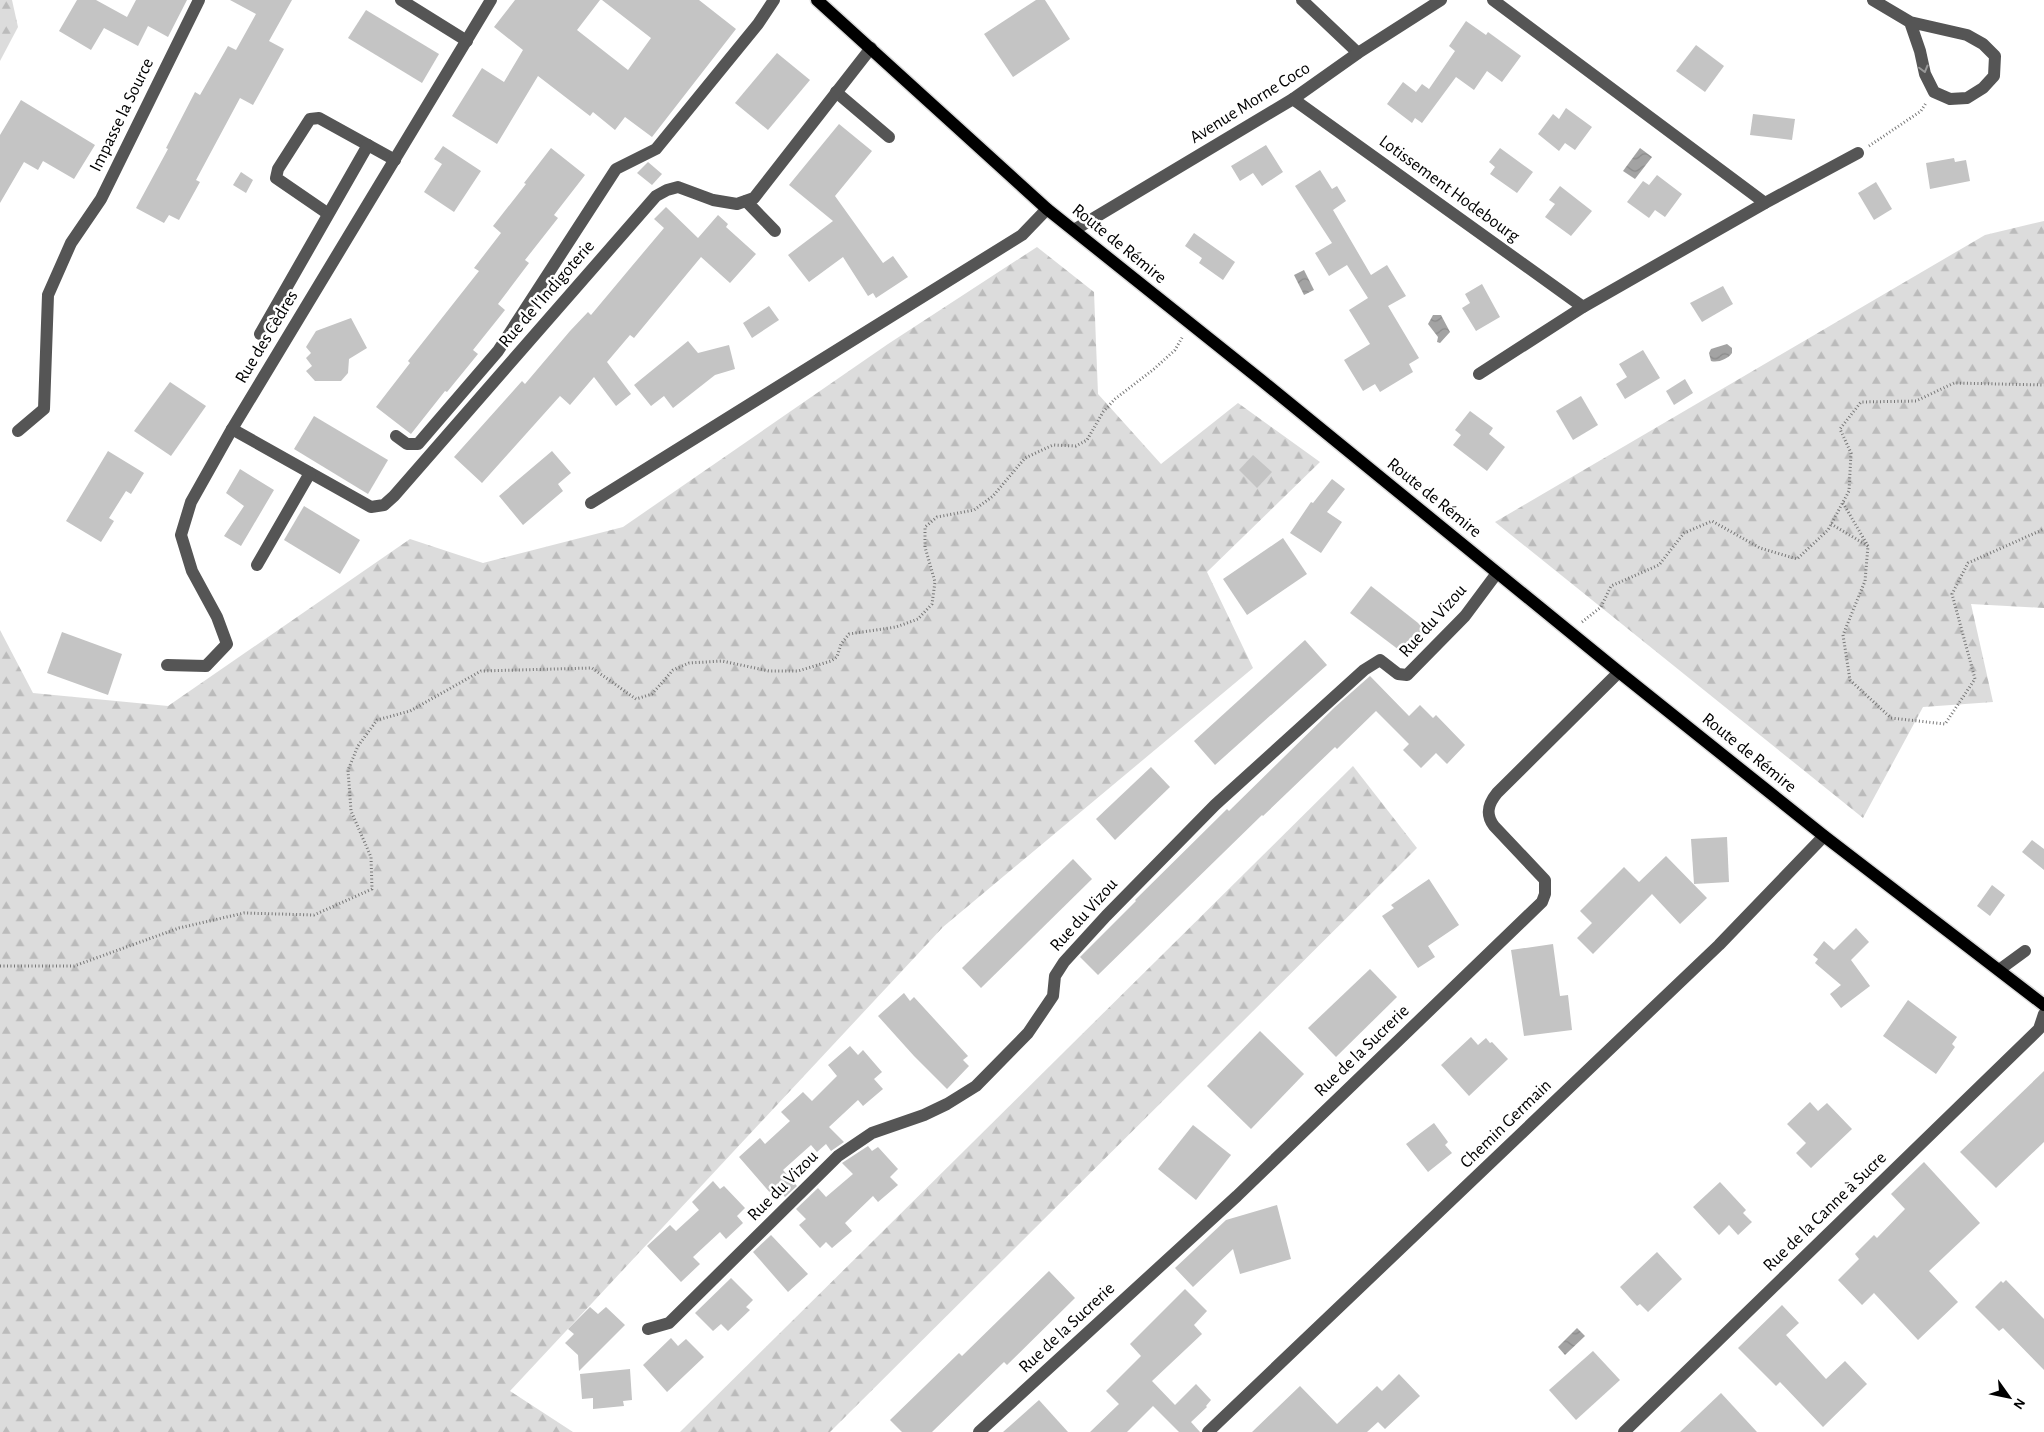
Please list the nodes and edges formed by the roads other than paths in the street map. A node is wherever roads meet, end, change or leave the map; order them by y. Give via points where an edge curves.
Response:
1 (199, 0) edge
2 (401, 0) edge
3 (491, 0) edge
4 (774, 0) edge
5 (817, 0) edge
6 (1302, 0) edge
7 (1441, 0) edge
8 (1493, 0) edge
9 (1873, 0) edge
10 (1910, 22) junction
11 (467, 41) junction
12 (871, 48) junction
13 (1358, 53) junction
14 (836, 92) junction
15 (1293, 99) junction
16 (889, 137) dead end
17 (368, 144) junction
18 (1858, 153) road end
19 (395, 160) junction
20 (746, 201) junction
21 (1765, 203) junction
22 (1047, 209) junction
23 (327, 213) junction
24 (1074, 230) junction
25 (775, 231) dead end
26 (1584, 307) junction
27 (260, 334) dead end
28 (1480, 374) dead end
29 (232, 429) junction
30 (18, 431) dead end
31 (396, 436) dead end
32 (310, 472) junction
33 (591, 503) dead end
34 (257, 565) dead end
35 (1497, 573) junction
36 (167, 665) dead end
37 (1619, 672) junction
38 (1824, 836) junction
39 (2025, 951) dead end
40 (1999, 970) junction
41 (2044, 1005) edge
42 (2044, 1014) edge
43 (648, 1329) dead end
44 (1213, 1430) edge
45 (979, 1432) edge
46 (1624, 1432) edge

1 - 30 street, Impasse la Source via 101,199 70,242 48,295 44,409
2 - 11 street
3 - 11 street, Rue des Cèdres
4 - 31 street via 656,149 616,169 498,351 418,444 407,444
5 - 12 main road, Route de Rémire
6 - 13 street
7 - 13 street, Avenue Morne Coco
8 - 21 street
9 - 10 street
10 -> 10 street via 1925,74 1934,92 1950,99 1967,98 1994,76 1995,56 1982,44 1967,36
11 - 19 street, Rue des Cèdres
12 - 14 street
12 - 22 main road, Route de Rémire
13 - 15 street, Avenue Morne Coco
14 - 16 street
14 - 20 street via 754,198
15 - 24 street, Avenue Morne Coco
15 - 26 street, Lotissement Hodebourg
17 - 19 street
17 - 23 street
17 - 23 street via 319,118 310,119 278,169 276,178
18 - 21 street
19 - 29 street, Rue des Cèdres
20 - 25 street
20 - 32 street, Rue de l'Indigoterie via 737,204 712,200 678,187 656,196 384,505 371,507
21 - 26 street
22 - 24 main road, Route de Rémire
22 - 33 street via 1022,235
23 - 27 street
24 - 35 main road, Route de Rémire
26 - 28 street
29 - 32 street, Rue de l'Indigoterie
29 - 36 street, Rue des Cèdres via 191,502 181,535 192,571 217,617 227,644 206,666
32 - 34 street
35 - 37 main road, Route de Rémire
35 - 43 street, Rue du Vizou via 1465,616 1407,675 1398,674 1380,660 1364,670 1215,805 1064,962 1055,976 1053,996 1028,1033 976,1086 924,1115 872,1133 838,1156 669,1323
37 - 38 main road, Route de Rémire
37 - 45 street, Rue de la Sucrerie via 1497,793 1488,808 1489,819 1494,826 1545,880 1542,902 1237,1196
38 - 40 main road, Route de Rémire
38 - 44 street, Chemin Germain via 1720,945
39 - 40 street
40 - 41 main road, Route de Rémire
42 - 46 street, Rue de la Canne à Sucre via 2039,1029

